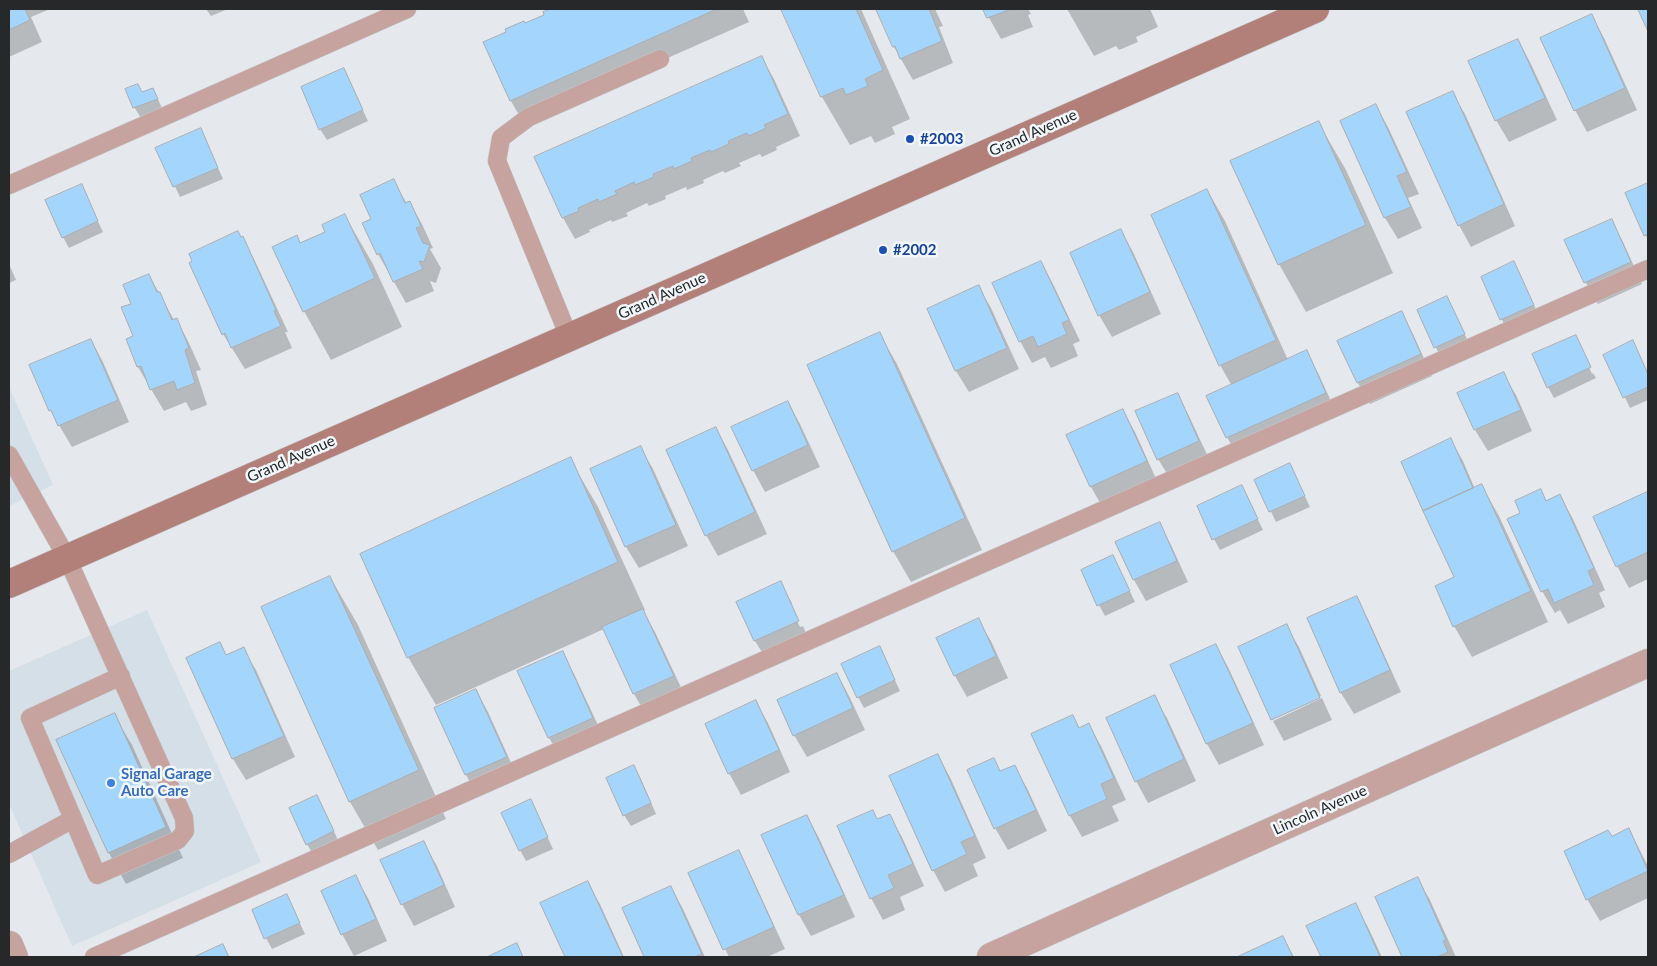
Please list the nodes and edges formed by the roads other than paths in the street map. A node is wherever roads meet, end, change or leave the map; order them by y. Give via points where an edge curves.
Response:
1 (407, 9) edge
2 (1315, 9) edge
3 (660, 60) dead end
4 (9, 185) edge
5 (1648, 269) edge
6 (569, 337) junction
7 (9, 455) edge
8 (67, 558) junction
9 (9, 584) edge
10 (1648, 663) edge
11 (121, 676) junction
12 (72, 819) junction
13 (9, 854) edge
14 (9, 945) edge
15 (14, 957) edge
16 (94, 957) edge
17 (991, 957) edge

1 - 4 lane
2 - 6 main road, Grand Avenue
3 - 6 lane via 529,117 501,138 497,161
5 - 16 lane
6 - 8 main road, Grand Avenue
7 - 8 lane
8 - 9 main road, Grand Avenue
8 - 11 lane
10 - 17 street, Lincoln Avenue
11 - 12 lane via 30,718
11 - 12 lane via 184,818 185,831 178,840 97,875
12 - 13 lane
14 - 15 street

